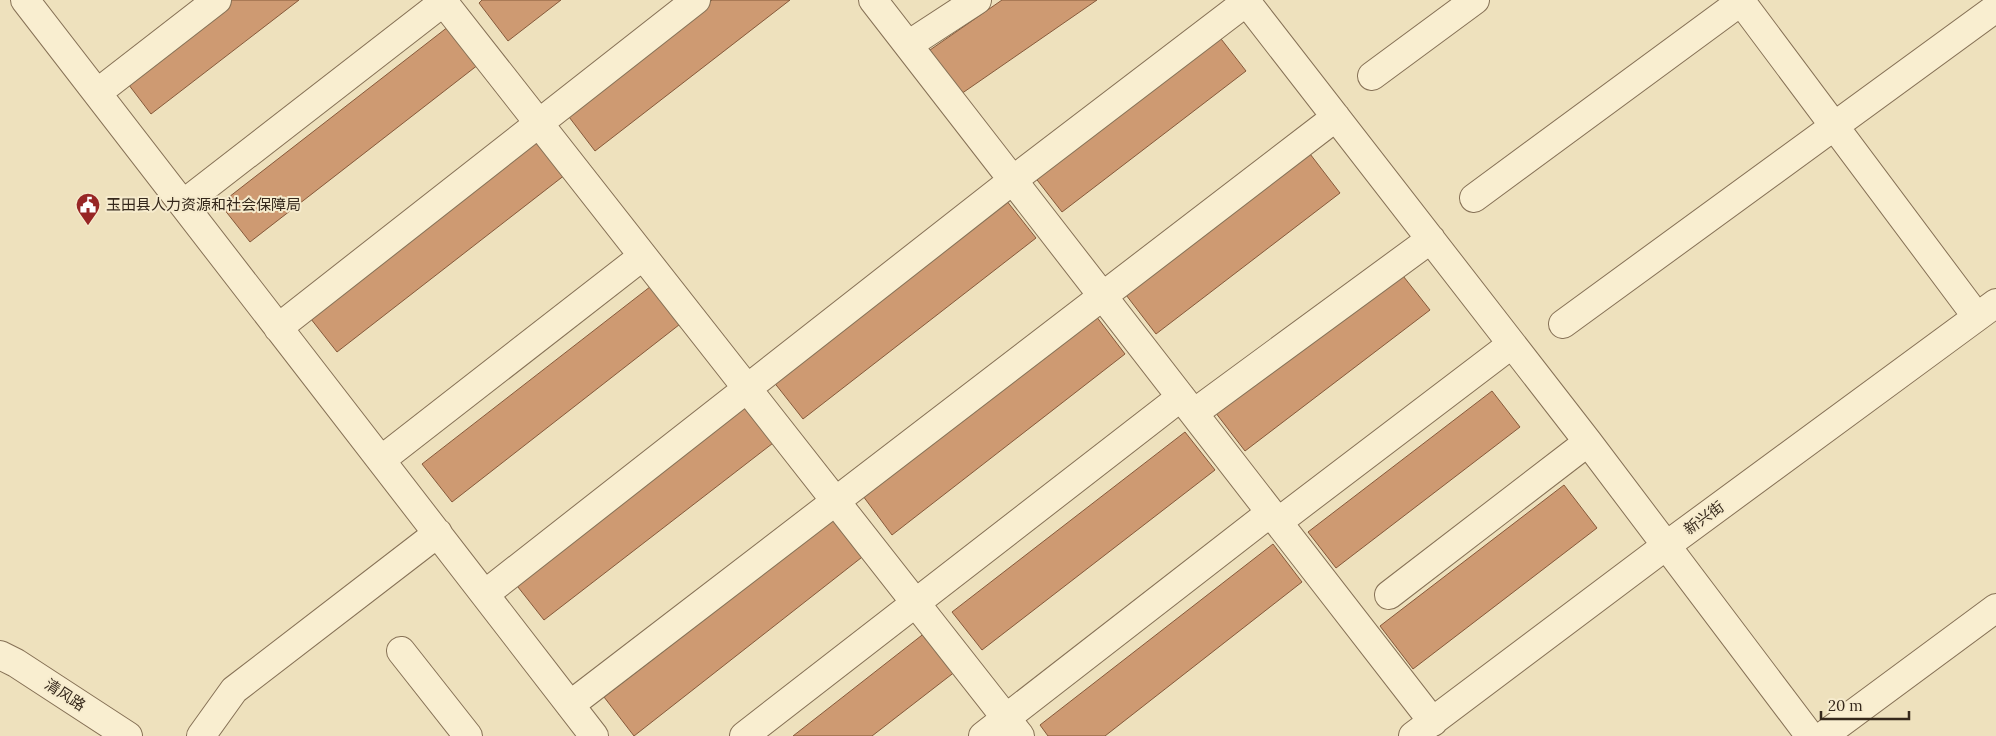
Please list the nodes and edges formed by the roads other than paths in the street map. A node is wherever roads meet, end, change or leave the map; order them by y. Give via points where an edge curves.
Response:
1 (25, 0) edge
2 (217, 0) edge
3 (696, 0) edge
4 (873, 0) edge
5 (976, 0) edge
6 (1475, 0) edge
7 (1742, 0) edge
8 (444, 1) edge
9 (1246, 1) edge
10 (1996, 8) edge
11 (908, 45) junction
12 (1372, 76) dead end
13 (97, 93) junction
14 (1336, 118) junction
15 (538, 123) junction
16 (1835, 126) junction
17 (1013, 180) junction
18 (1474, 198) dead end
19 (183, 204) junction
20 (1431, 239) junction
21 (643, 256) junction
22 (1102, 296) junction
23 (1986, 310) edge
24 (1563, 324) dead end
25 (278, 328) junction
26 (1512, 344) junction
27 (747, 388) junction
28 (1187, 405) junction
29 (1588, 442) junction
30 (381, 460) junction
31 (835, 501) junction
32 (1274, 518) junction
33 (438, 534) junction
34 (1667, 545) junction
35 (485, 594) junction
36 (1389, 595) dead end
37 (915, 603) junction
38 (1996, 608) edge
39 (401, 651) dead end
40 (0, 654) edge
41 (570, 705) junction
42 (1013, 727) edge
43 (1423, 729) edge
44 (128, 736) edge
45 (200, 736) edge
46 (468, 736) edge
47 (594, 736) edge
48 (744, 736) edge
49 (983, 736) edge
50 (1810, 736) edge
51 (1823, 736) edge

1 - 13 street
2 - 13 street
3 - 15 street
4 - 11 street
5 - 11 street
6 - 12 street
7 - 16 street
7 - 18 street
8 - 15 street
8 - 19 street
9 - 14 street
9 - 17 street
10 - 16 street
11 - 17 street
13 - 19 street
14 - 20 street
14 - 22 street
15 - 21 street
15 - 25 street
16 - 23 street
16 - 24 street
17 - 22 street
17 - 27 street
19 - 25 street
20 - 26 street
20 - 28 street
21 - 27 street
21 - 30 street
22 - 28 street
22 - 31 street
23 - 34 street, 新兴街
25 - 30 street
26 - 29 street
26 - 32 street
27 - 31 street
27 - 35 street
28 - 32 street
28 - 37 street
29 - 34 street
29 - 36 street
30 - 33 street
31 - 37 street
31 - 41 street
32 - 42 street
32 - 43 street
33 - 35 street
33 - 45 street via 234,690
34 - 43 street, 新兴街
34 - 50 street
35 - 41 street
37 - 42 street
37 - 48 street
38 - 51 street
39 - 46 street
40 - 44 street, 清风路
41 - 47 street
42 - 49 street

